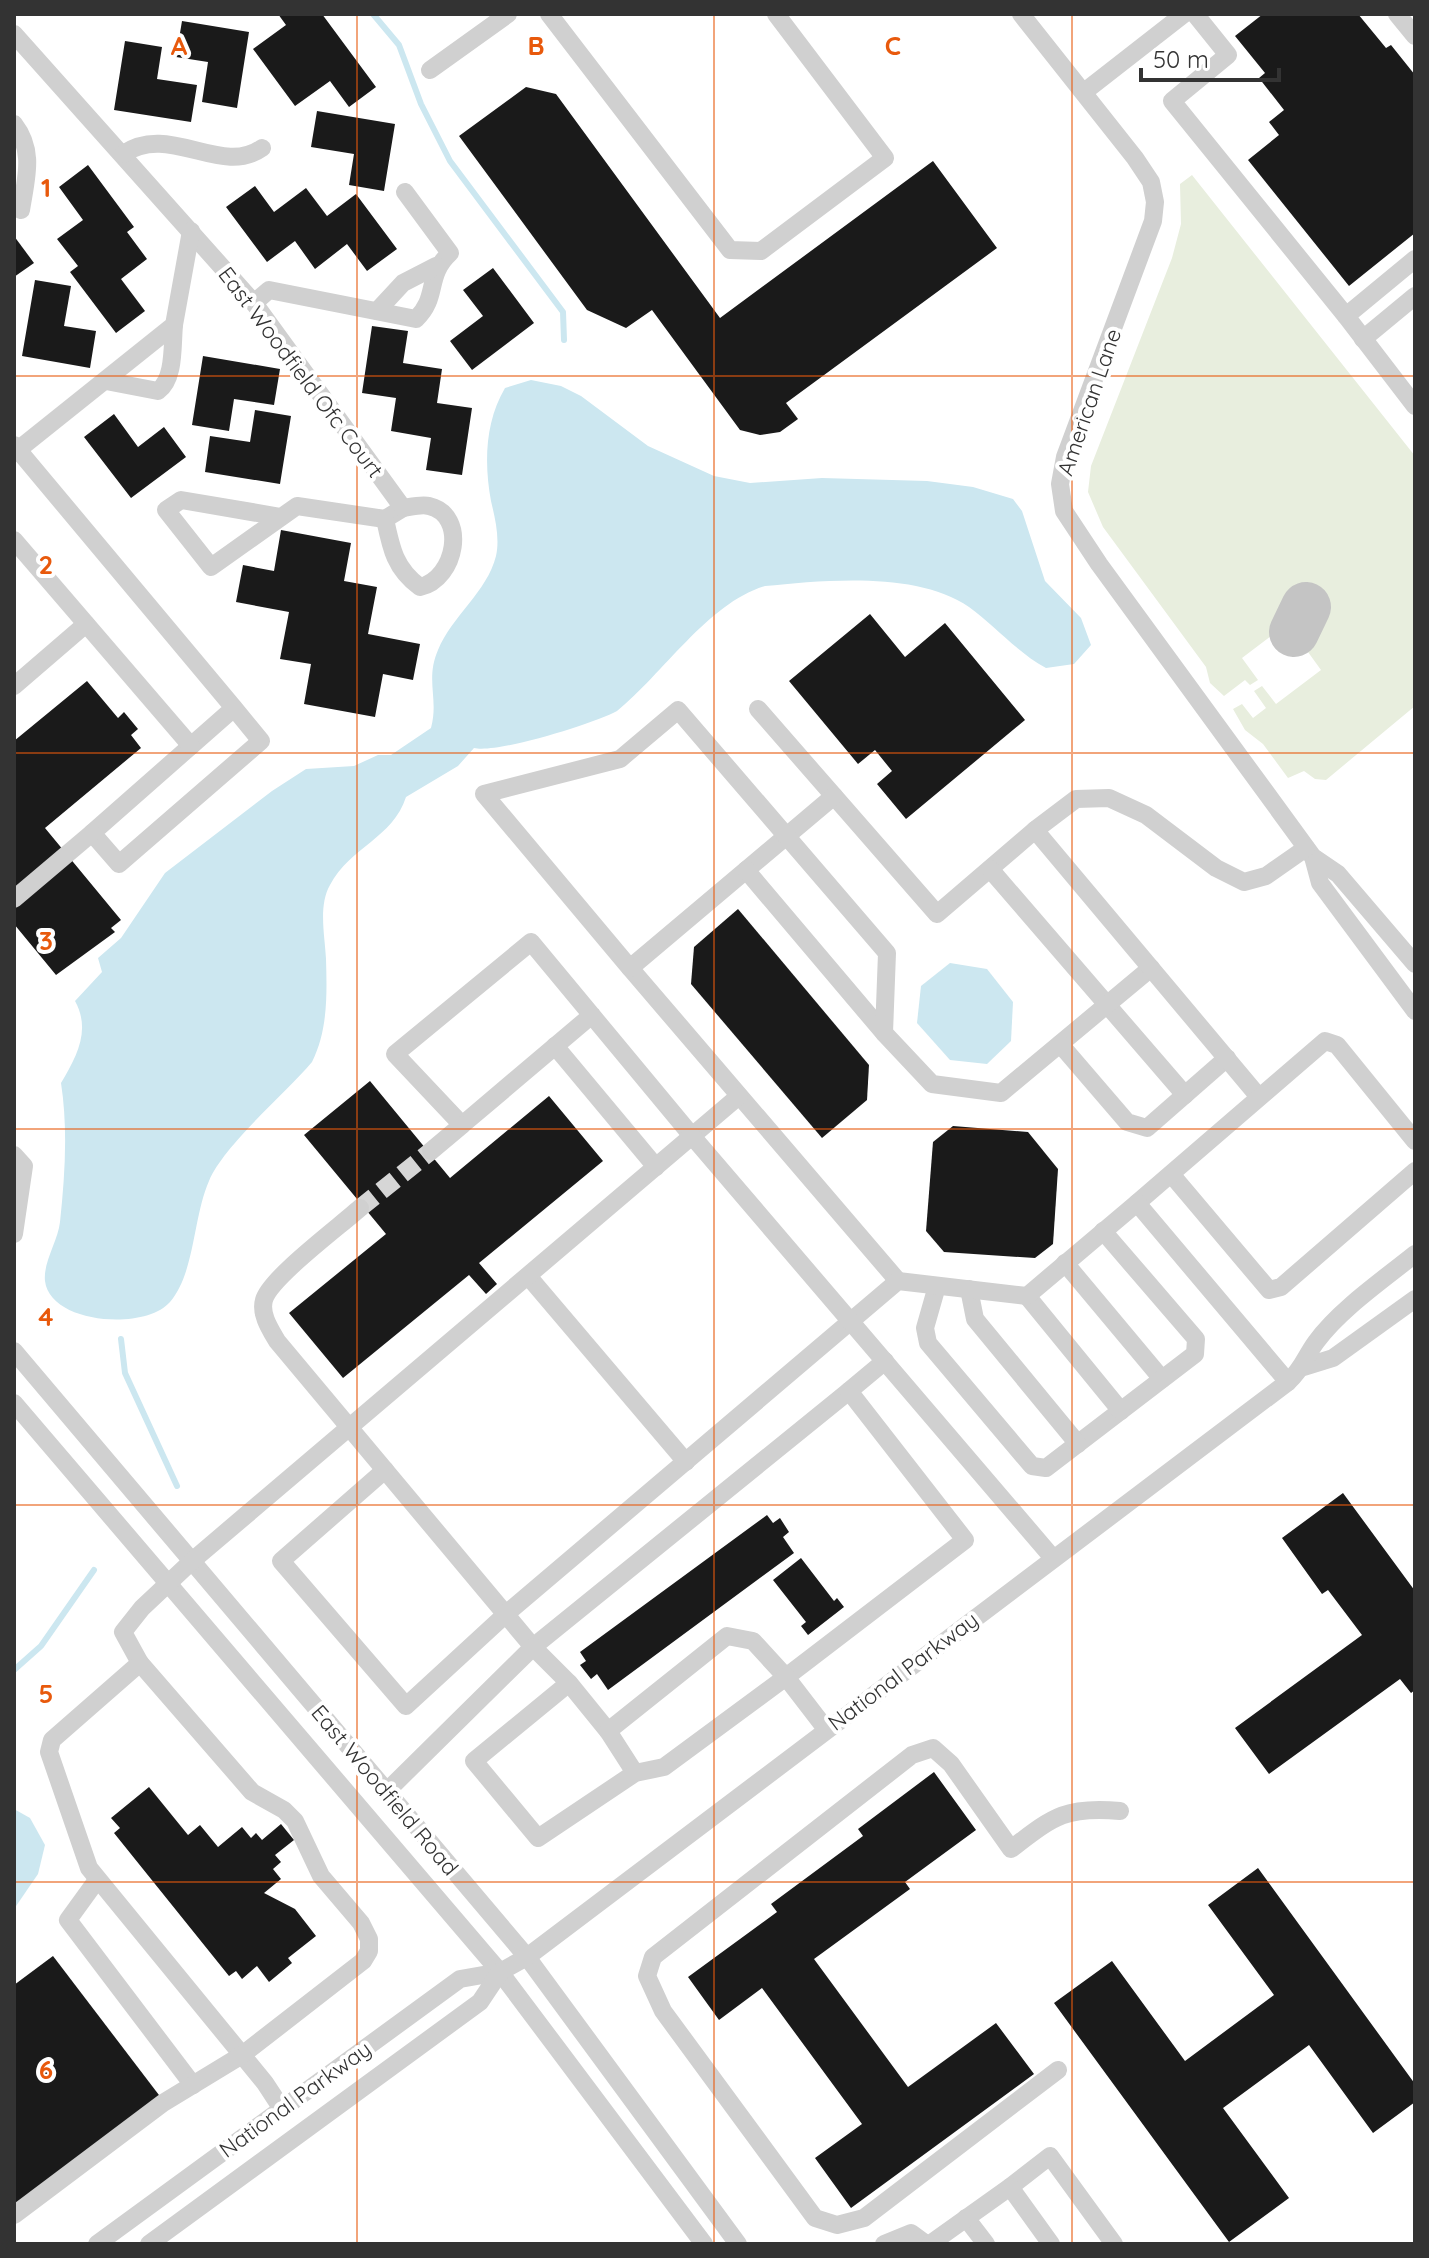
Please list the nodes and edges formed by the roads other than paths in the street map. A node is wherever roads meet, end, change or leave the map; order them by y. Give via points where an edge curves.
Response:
1 (508, 14) edge
2 (549, 14) edge
3 (776, 14) edge
4 (1021, 14) edge
5 (1184, 14) edge
6 (1195, 14) edge
7 (1397, 14) edge
8 (1415, 36) edge
9 (15, 37) edge
10 (430, 70) dead end
11 (1084, 92) junction
12 (14, 124) edge
13 (262, 148) dead end
14 (123, 154) junction
15 (405, 192) dead end
16 (21, 210) dead end
17 (191, 231) junction
18 (1415, 259) edge
19 (436, 266) junction
20 (1415, 296) edge
21 (254, 303) junction
22 (377, 311) junction
23 (1346, 316) junction
24 (174, 325) junction
25 (1363, 339) junction
26 (106, 381) junction
27 (1415, 406) edge
28 (15, 449) edge
29 (403, 508) junction
30 (281, 517) junction
31 (385, 519) junction
32 (14, 540) edge
33 (86, 624) junction
34 (14, 686) edge
35 (234, 708) junction
36 (758, 709) dead end
37 (191, 746) junction
38 (834, 796) junction
39 (1035, 830) junction
40 (92, 833) junction
41 (787, 835) junction
42 (1309, 852) junction
43 (990, 869) junction
44 (746, 870) junction
45 (14, 899) edge
46 (1415, 964) edge
47 (630, 968) junction
48 (1151, 968) junction
49 (1107, 1005) junction
50 (1415, 1011) edge
51 (592, 1015) junction
52 (884, 1033) junction
53 (1060, 1044) junction
54 (555, 1046) junction
55 (1227, 1058) junction
56 (1185, 1095) junction
57 (739, 1096) junction
58 (1259, 1097) junction
59 (462, 1125) junction
60 (692, 1136) junction
61 (1415, 1141) edge
62 (431, 1151) tunnel mouth
63 (14, 1155) edge
64 (656, 1167) junction
65 (1415, 1171) edge
66 (1171, 1174) junction
67 (1137, 1203) junction
68 (360, 1208) tunnel mouth
69 (1103, 1231) junction
70 (14, 1234) edge
71 (1415, 1254) edge
72 (1065, 1263) junction
73 (528, 1276) junction
74 (898, 1281) junction
75 (937, 1286) junction
76 (969, 1289) junction
77 (1027, 1296) junction
78 (1415, 1299) edge
79 (852, 1322) junction
80 (14, 1351) edge
81 (885, 1361) junction
82 (1304, 1367) junction
83 (1162, 1379) junction
84 (1288, 1382) junction
85 (849, 1391) junction
86 (14, 1403) edge
87 (1121, 1411) junction
88 (350, 1429) junction
89 (1078, 1444) junction
90 (686, 1462) junction
91 (385, 1470) junction
92 (1052, 1557) junction
93 (192, 1561) junction
94 (168, 1584) junction
95 (506, 1614) junction
96 (533, 1647) junction
97 (140, 1663) junction
98 (786, 1677) junction
99 (569, 1683) junction
100 (826, 1729) junction
101 (608, 1731) junction
102 (635, 1773) junction
103 (386, 1792) junction
104 (1120, 1811) dead end
105 (97, 1880) junction
106 (527, 1957) junction
107 (500, 1972) junction
108 (242, 2055) junction
109 (1058, 2070) dead end
110 (193, 2085) junction
111 (282, 2109) junction
112 (1010, 2187) junction
113 (14, 2215) edge
114 (966, 2218) junction
115 (97, 2244) edge
116 (149, 2244) edge
117 (704, 2244) edge
118 (738, 2244) edge
119 (884, 2244) edge
120 (928, 2244) edge
121 (986, 2244) edge
122 (1051, 2244) edge
123 (1114, 2244) edge

1 - 10 street
2 - 3 street via 730,250 761,251 885,158
4 - 11 street, American Lane
5 - 11 street
6 - 23 street via 1228,55 1172,101
7 - 8 street
9 - 14 street, East Woodfield Ofc Court
11 - 42 street, American Lane via 1151,182 1155,202 1145,247 1065,457 1060,484 1064,511
12 - 16 street via 29,154
13 - 14 street via 241,158 138,143
14 - 17 street, East Woodfield Ofc Court
15 - 19 street via 450,253
17 - 21 street, East Woodfield Ofc Court
17 - 24 street
18 - 23 street
19 - 22 street via 403,283
19 - 22 street via 428,308 416,319
20 - 25 street
21 - 22 street via 269,290
21 - 29 street, East Woodfield Ofc Court
23 - 25 street
24 - 26 street
24 - 26 street via 163,388
25 - 27 street
26 - 28 street
28 - 35 street
29 - 31 street
29 - 31 street via 429,506 444,515 454,535 449,567 435,584 420,587 407,578 394,559
30 - 30 street via 211,567 166,510 181,500
30 - 31 street via 297,506
32 - 33 street
33 - 34 street
33 - 37 street
35 - 37 street
35 - 40 street via 261,741 119,864
36 - 38 street
37 - 40 street
38 - 41 street
38 - 43 street via 937,914
39 - 42 street via 1076,799 1109,798 1146,815 1216,868 1244,882
39 - 43 street
39 - 48 street
40 - 45 street
41 - 44 street
41 - 47 street via 678,710 620,759 484,794
41 - 52 street via 887,953
42 - 46 street, American Lane via 1338,874
42 - 50 street, American Lane via 1320,883
43 - 49 street
44 - 47 street
44 - 52 street
47 - 57 street
48 - 49 street
48 - 55 street
49 - 53 street
49 - 56 street
51 - 54 street
51 - 59 street via 531,942 395,1054
51 - 60 street
52 - 53 street via 932,1084 1001,1093
53 - 56 street via 1127,1122 1147,1128
54 - 59 street
54 - 64 street
55 - 56 street
55 - 58 street
57 - 60 street
57 - 74 street
58 - 61 street via 1325,1041 1337,1045
58 - 66 street
59 - 62 street
60 - 64 street
60 - 79 street
63 - 70 street via 24,1166
64 - 73 street
65 - 66 street via 1281,1287 1269,1290
66 - 67 street
67 - 69 street
67 - 84 street
68 - 88 street via 270,1286 263,1310 277,1341
69 - 72 street
69 - 83 street via 1196,1339 1195,1354
71 - 82 street, National Parkway via 1316,1342
72 - 77 street
72 - 83 street
73 - 88 street
73 - 90 street
74 - 75 street
74 - 79 street
75 - 76 street
75 - 89 street via 925,1328 928,1343 1032,1466 1046,1468
76 - 77 street
76 - 89 street via 975,1319
77 - 87 street
78 - 82 street, National Parkway via 1333,1358
79 - 81 street
79 - 90 street
80 - 93 street, East Woodfield Road
81 - 85 street
81 - 92 street
82 - 84 street, National Parkway
83 - 87 street
84 - 92 street, National Parkway
85 - 96 street
85 - 98 street via 965,1540
86 - 94 street, East Woodfield Road
87 - 89 street
88 - 91 street
88 - 93 street
90 - 95 street
91 - 95 street
91 - 95 street via 281,1561 406,1706
92 - 100 street, National Parkway
93 - 94 street
93 - 103 street, East Woodfield Road
94 - 97 street via 123,1632
94 - 107 street, East Woodfield Road
95 - 96 street
96 - 99 street
96 - 103 street
97 - 105 street via 52,1740 49,1752
97 - 108 street via 252,1792 295,1821 321,1876 369,1939 363,1961
98 - 100 street
98 - 101 street via 753,1641 727,1636
98 - 102 street via 664,1767
99 - 101 street
99 - 102 street via 474,1761 538,1838
100 - 106 street, National Parkway
101 - 102 street
103 - 106 street, East Woodfield Road
104 - 109 street via 1093,1808 1056,1815 1011,1849 951,1764 933,1748 912,1755 653,1957 647,1976 663,2011 815,2218 837,2225 864,2218
105 - 108 street
105 - 110 street via 68,1920
106 - 107 street, National Parkway
106 - 118 street, East Woodfield Road
107 - 111 street, National Parkway via 460,1979
107 - 116 street, National Parkway via 480,2002
107 - 117 street, East Woodfield Road
108 - 110 street
108 - 111 street
110 - 113 street
111 - 115 street, National Parkway
112 - 114 street
112 - 122 street
112 - 123 street via 1050,2156
114 - 120 street
114 - 121 street
119 - 120 street via 911,2233

